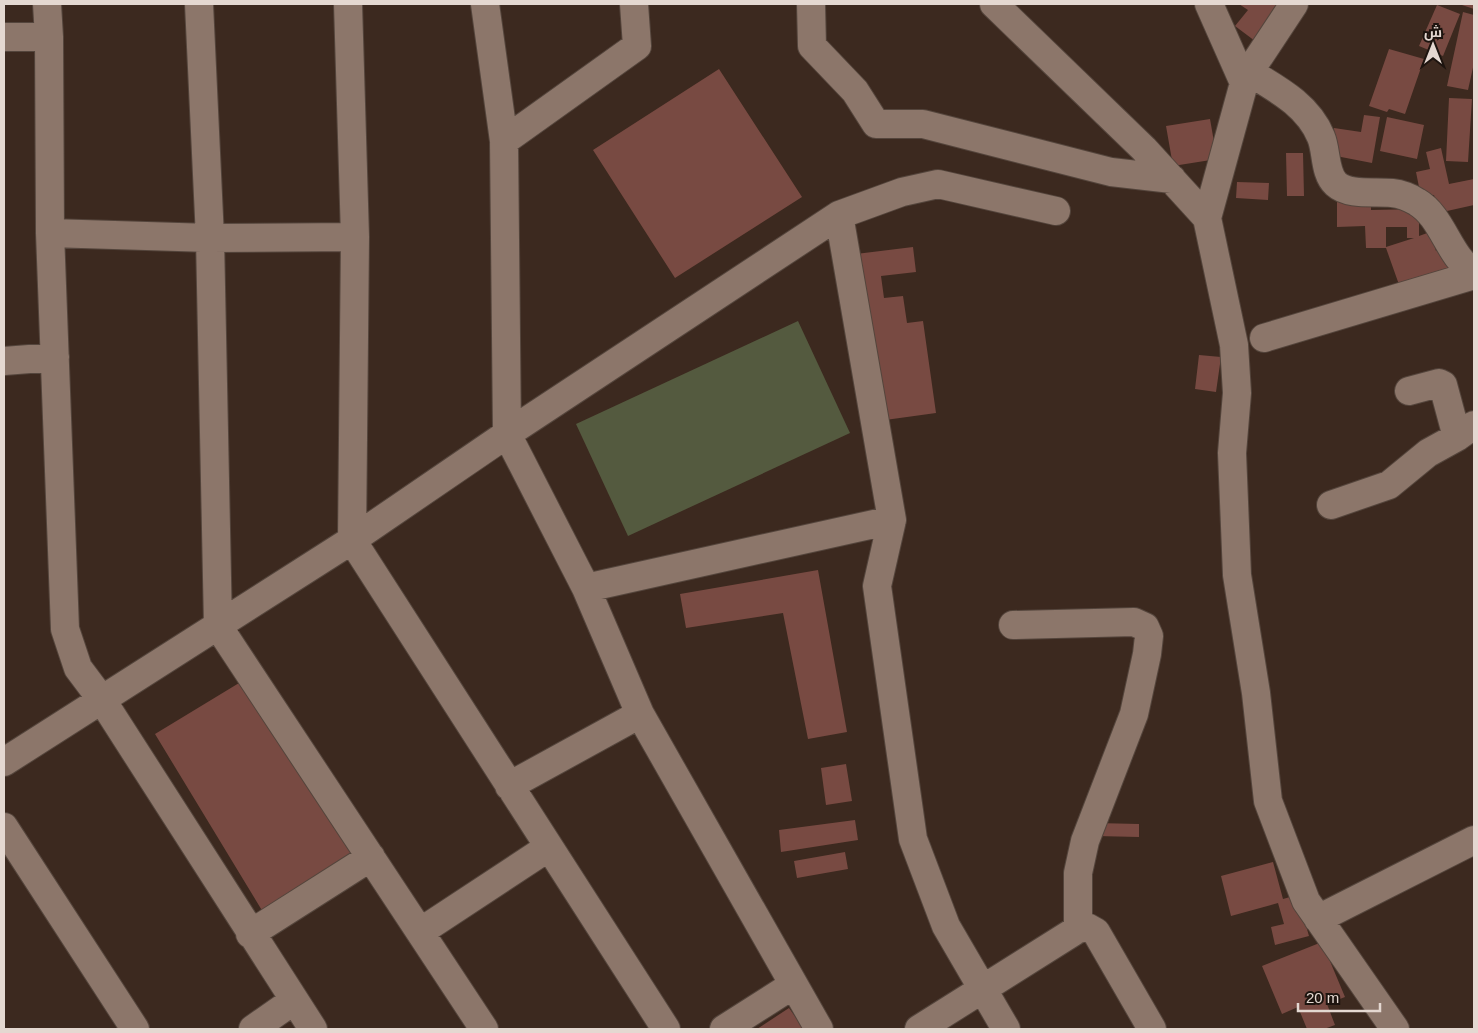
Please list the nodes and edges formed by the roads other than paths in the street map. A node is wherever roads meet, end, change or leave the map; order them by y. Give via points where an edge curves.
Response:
1 (47, 4) edge
2 (199, 4) edge
3 (348, 4) edge
4 (485, 4) edge
5 (634, 4) edge
6 (811, 4) edge
7 (994, 4) edge
8 (1209, 4) edge
9 (1294, 4) edge
10 (4, 37) edge
11 (49, 37) junction
12 (1246, 78) junction
13 (504, 141) junction
14 (1172, 179) junction
15 (1056, 210) dead end
16 (839, 215) junction
17 (1208, 218) junction
18 (50, 233) junction
19 (355, 237) junction
20 (210, 238) junction
21 (1474, 274) edge
22 (1264, 338) dead end
23 (55, 357) junction
24 (4, 361) edge
25 (1409, 391) dead end
26 (1466, 431) edge
27 (506, 434) junction
28 (1331, 506) dead end
29 (892, 520) junction
30 (352, 540) junction
31 (586, 588) junction
32 (1013, 625) dead end
33 (218, 626) junction
34 (102, 700) junction
35 (640, 714) junction
36 (4, 762) edge
37 (509, 786) junction
38 (4, 828) edge
39 (1474, 840) edge
40 (549, 846) junction
41 (371, 857) junction
42 (1318, 919) junction
43 (1078, 929) junction
44 (420, 932) junction
45 (250, 934) junction
46 (793, 985) junction
47 (983, 990) junction
48 (293, 1002) junction
49 (123, 1025) edge
50 (253, 1029) edge
51 (312, 1029) edge
52 (484, 1029) edge
53 (666, 1029) edge
54 (724, 1029) edge
55 (819, 1029) edge
56 (919, 1029) edge
57 (1006, 1029) edge
58 (1152, 1029) edge
59 (1395, 1029) edge

1 - 11 street
2 - 20 street
3 - 19 street
4 - 13 street
5 - 13 street via 637,46
6 - 14 street via 812,46 855,91 876,124 923,124 1111,172
7 - 14 street
8 - 12 street
9 - 12 street
10 - 11 street
11 - 18 street
12 - 17 street
12 - 21 street via 1285,94 1307,113 1322,138 1335,184 1343,189 1393,193 1418,202 1429,211 1463,263
13 - 27 street
14 - 17 street
15 - 16 street via 938,184 902,192
16 - 27 street
16 - 29 street
17 - 42 street via 1234,345 1237,393 1232,453 1237,575 1256,693 1268,801 1306,901
18 - 20 street
18 - 23 street
19 - 20 street
19 - 30 street
20 - 33 street
21 - 22 street
23 - 24 street
23 - 34 street via 65,629 78,668
25 - 26 street via 1439,383 1443,385
26 - 28 street via 1424,456 1388,485
27 - 30 street
27 - 31 street
29 - 31 street
29 - 47 street via 877,586 913,839 946,926
30 - 33 street
30 - 37 street
31 - 35 street
32 - 43 street via 1134,622 1145,627 1149,636 1134,714 1085,840 1078,874
33 - 34 street
33 - 41 street
34 - 36 street
34 - 45 street
35 - 37 street
35 - 46 street
37 - 40 street
38 - 49 street
39 - 42 street
40 - 44 street
40 - 53 street
41 - 44 street
41 - 45 street
42 - 59 street
43 - 47 street
43 - 58 street via 1087,927 1096,932
44 - 52 street
45 - 48 street
46 - 54 street
46 - 55 street
47 - 56 street
47 - 57 street
48 - 50 street
48 - 51 street

